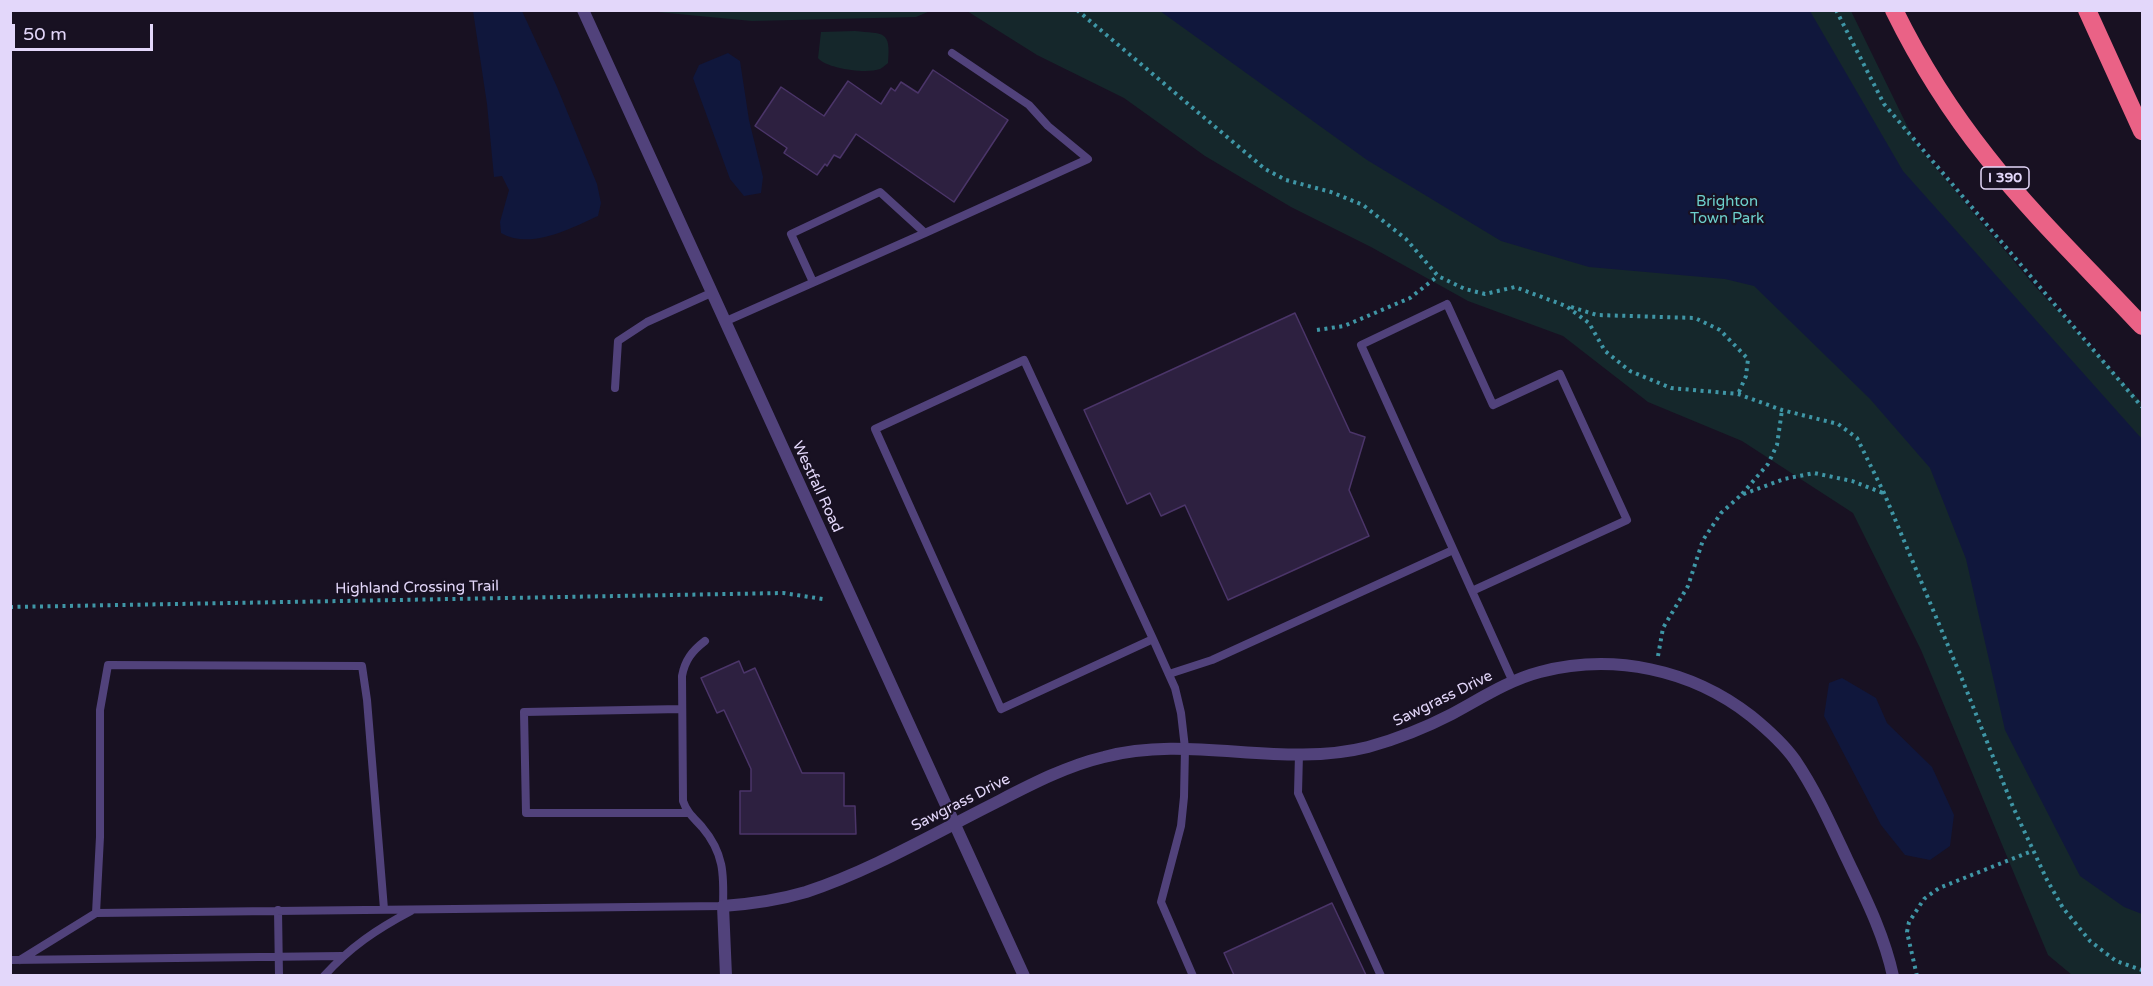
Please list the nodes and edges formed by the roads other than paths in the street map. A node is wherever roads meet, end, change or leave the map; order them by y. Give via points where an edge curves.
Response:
1 (583, 10) edge
2 (1894, 10) edge
3 (2087, 10) edge
4 (952, 53) dead end
5 (2142, 131) edge
6 (925, 232) junction
7 (813, 282) junction
8 (711, 293) junction
9 (724, 322) junction
10 (2142, 326) edge
11 (615, 388) dead end
12 (1453, 550) junction
13 (1472, 591) junction
14 (1153, 639) junction
15 (705, 641) dead end
16 (1169, 674) junction
17 (1512, 682) junction
18 (681, 709) junction
19 (1185, 748) junction
20 (1299, 754) junction
21 (687, 813) junction
22 (954, 824) junction
23 (723, 906) junction
24 (384, 909) junction
25 (414, 909) junction
26 (279, 910) junction
27 (96, 913) junction
28 (279, 956) junction
29 (342, 956) junction
30 (15, 960) edge
31 (279, 975) edge
32 (324, 975) edge
33 (726, 975) edge
34 (1024, 975) edge
35 (1193, 975) edge
36 (1381, 975) edge
37 (1893, 975) edge

1 - 8 street, Westfall Road
2 - 10 highway, I 390 via 1944,98 1988,158
3 - 5 highway
4 - 6 lane via 1029,105 1088,159
6 - 7 lane
6 - 7 lane via 880,192 791,234
7 - 9 lane
8 - 9 street, Westfall Road
8 - 11 lane via 647,322 618,341
9 - 22 street, Westfall Road
12 - 13 lane
12 - 13 lane via 1361,345 1447,304 1493,405 1560,374 1627,520
12 - 16 lane via 1212,660
13 - 17 lane
14 - 14 lane via 1024,360 875,429 1001,709
14 - 16 lane
15 - 18 lane via 685,662
16 - 19 lane via 1181,713
17 - 20 street, Sawgrass Drive via 1431,725 1390,741 1339,753
17 - 37 street, Sawgrass Drive via 1568,666 1626,664 1684,678 1742,709 1771,732 1794,758 1817,796 1878,927
18 - 21 lane via 683,801
18 - 21 lane via 524,712 526,813
19 - 20 street, Sawgrass Drive
19 - 22 street, Sawgrass Drive via 1127,751 1099,758 1033,784
19 - 35 lane via 1181,826 1161,902
20 - 36 lane via 1298,794
21 - 23 lane via 716,845 724,878
22 - 23 street, Sawgrass Drive via 866,869 803,893
22 - 34 street, Westfall Road
23 - 25 lane
23 - 33 street
24 - 25 lane
24 - 26 lane
24 - 27 lane via 362,666 108,665 100,710
25 - 29 lane via 378,928
26 - 27 lane
26 - 28 lane
27 - 30 lane
28 - 29 lane
28 - 30 lane
28 - 31 lane
29 - 32 lane

